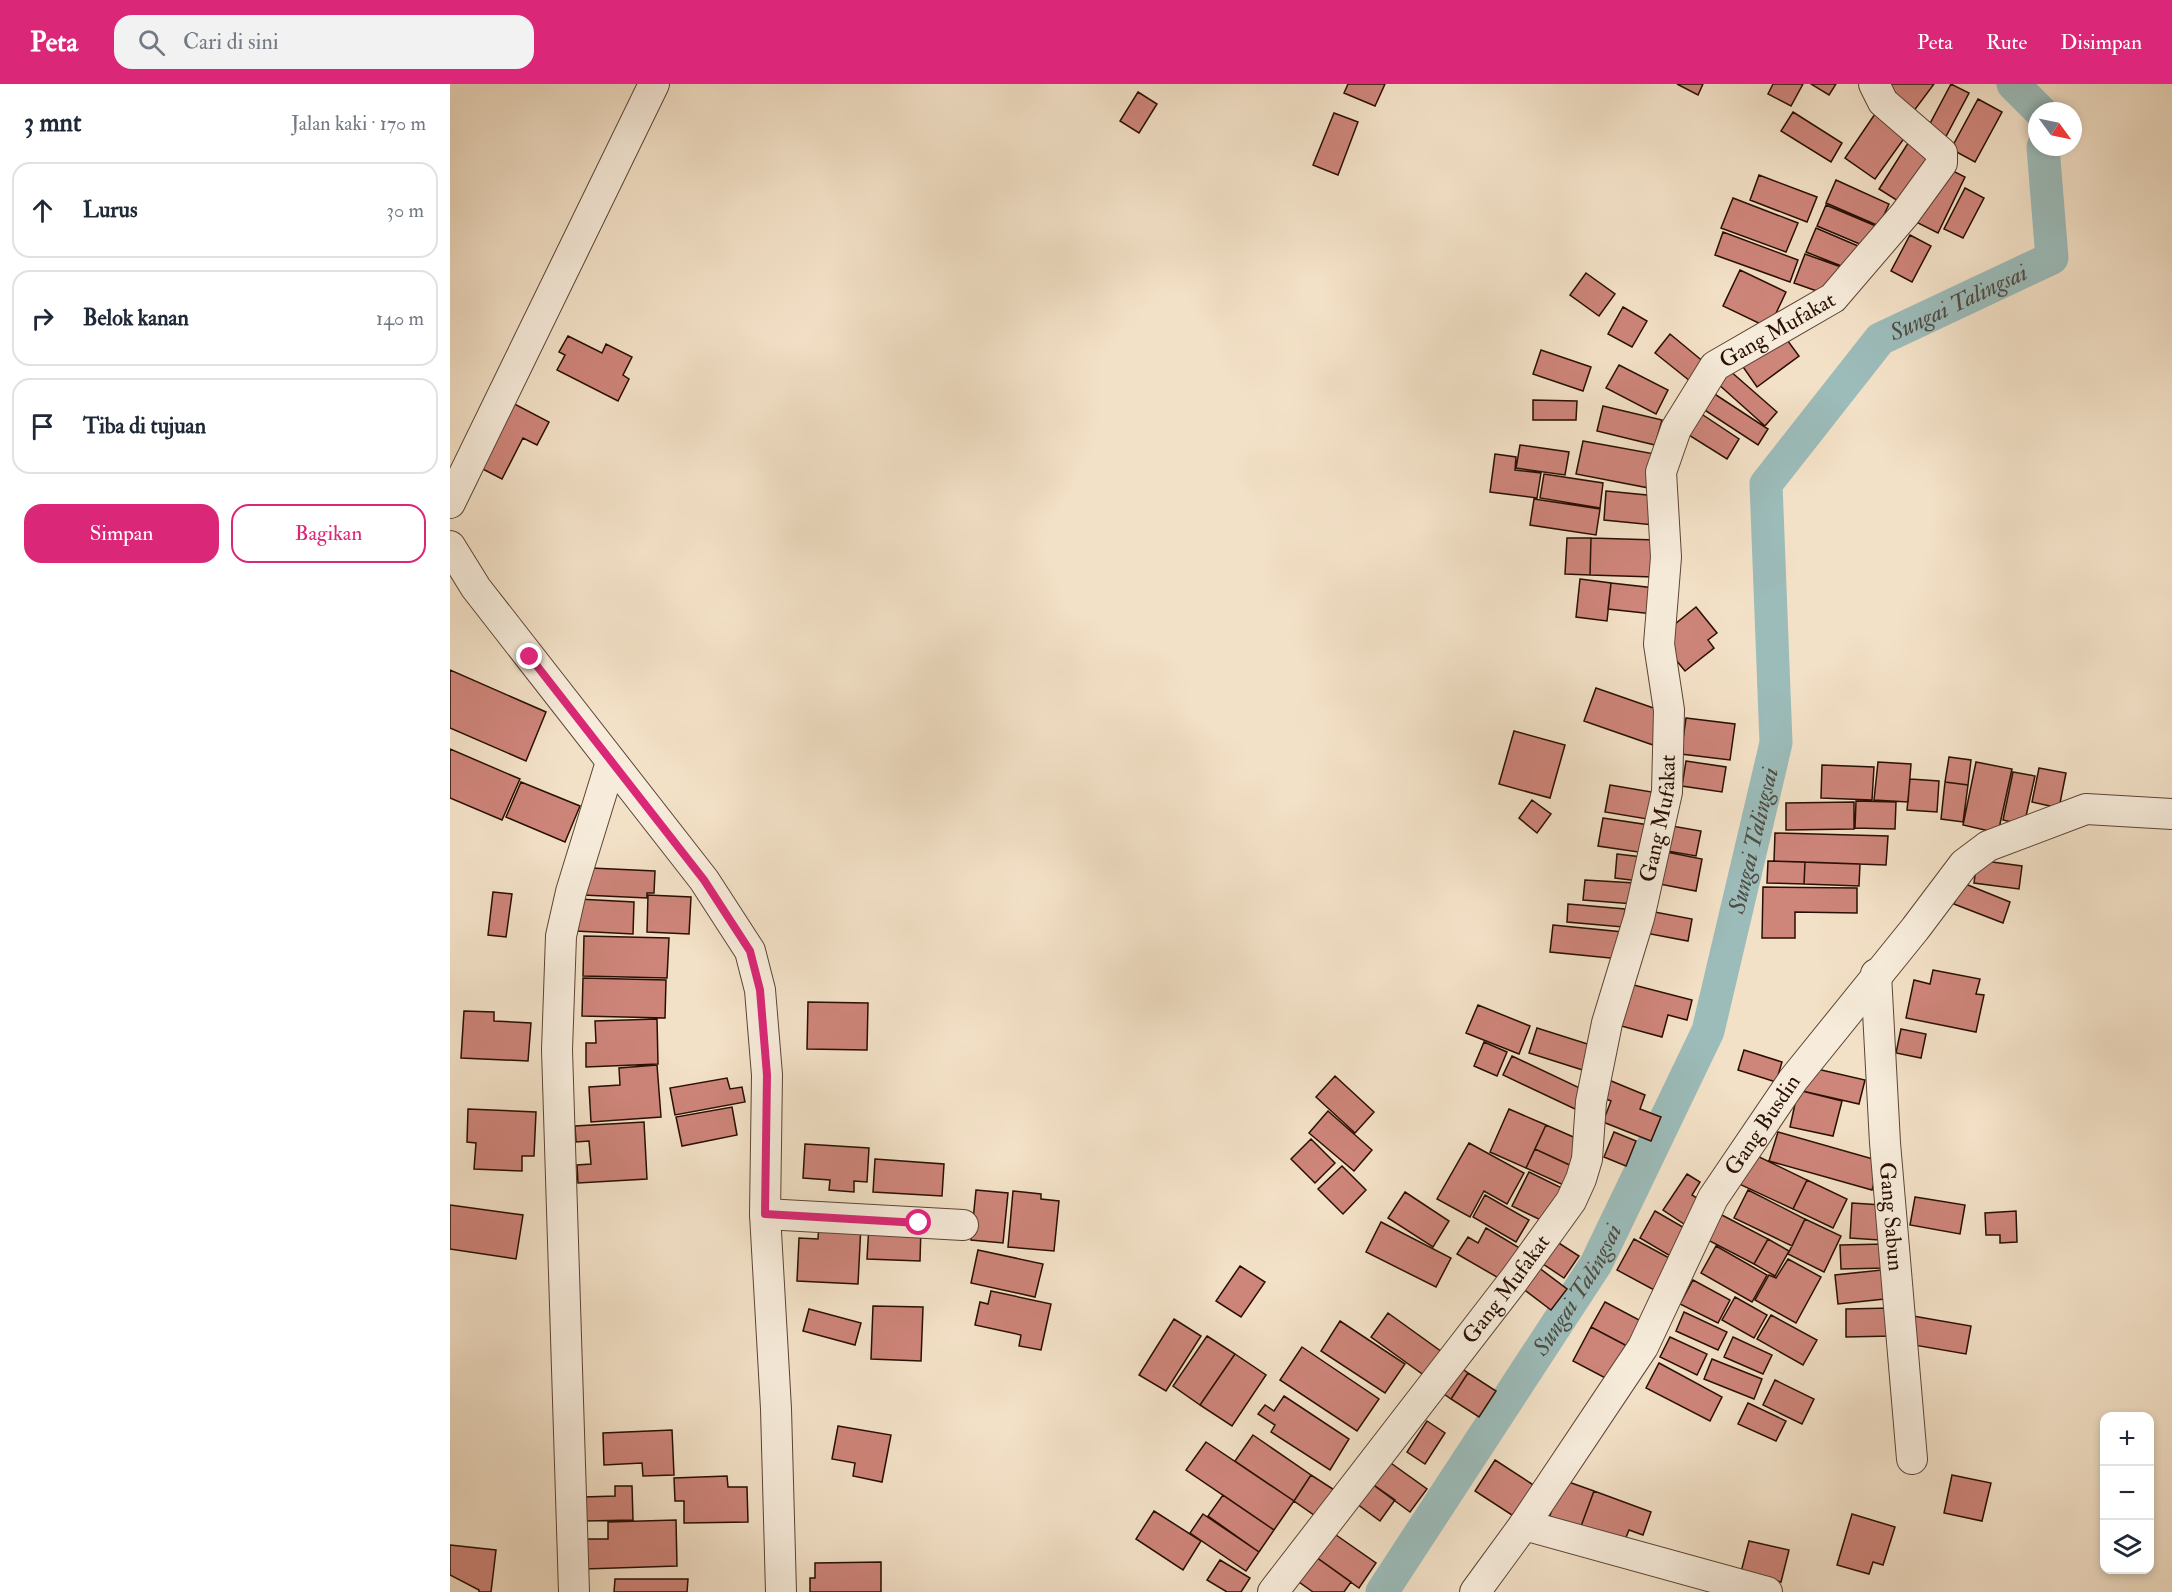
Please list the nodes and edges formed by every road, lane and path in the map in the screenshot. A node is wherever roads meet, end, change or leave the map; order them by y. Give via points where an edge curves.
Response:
1 (654, 84) edge
2 (1874, 84) edge
3 (450, 503) edge
4 (450, 546) edge
5 (611, 762) junction
6 (2172, 814) edge
7 (1876, 974) junction
8 (765, 1214) junction
9 (963, 1225) dead end
10 (1912, 1459) dead end
11 (1524, 1525) junction
12 (574, 1592) edge
13 (782, 1592) edge
14 (1273, 1592) edge
15 (1475, 1592) edge
16 (1767, 1592) edge

1 - 3 street
2 - 14 street, Gang Mufakat via 1883,102 1942,153 1942,164 1833,298 1715,366 1676,429 1662,472 1666,557 1659,644 1669,710 1667,792 1639,918 1607,1023 1581,1179 1571,1201 1514,1280
4 - 5 street via 472,581
5 - 8 street via 704,880 750,951 760,990 767,1075
5 - 12 street via 561,936 557,1050
6 - 7 street, Gang Busdin via 2086,809 1988,846 1964,864
7 - 10 street, Gang Sabun via 1885,1143
7 - 11 street, Gang Busdin via 1792,1080 1713,1198 1643,1347
8 - 9 street
8 - 13 street
11 - 15 street, Gang Busdin
11 - 16 street

